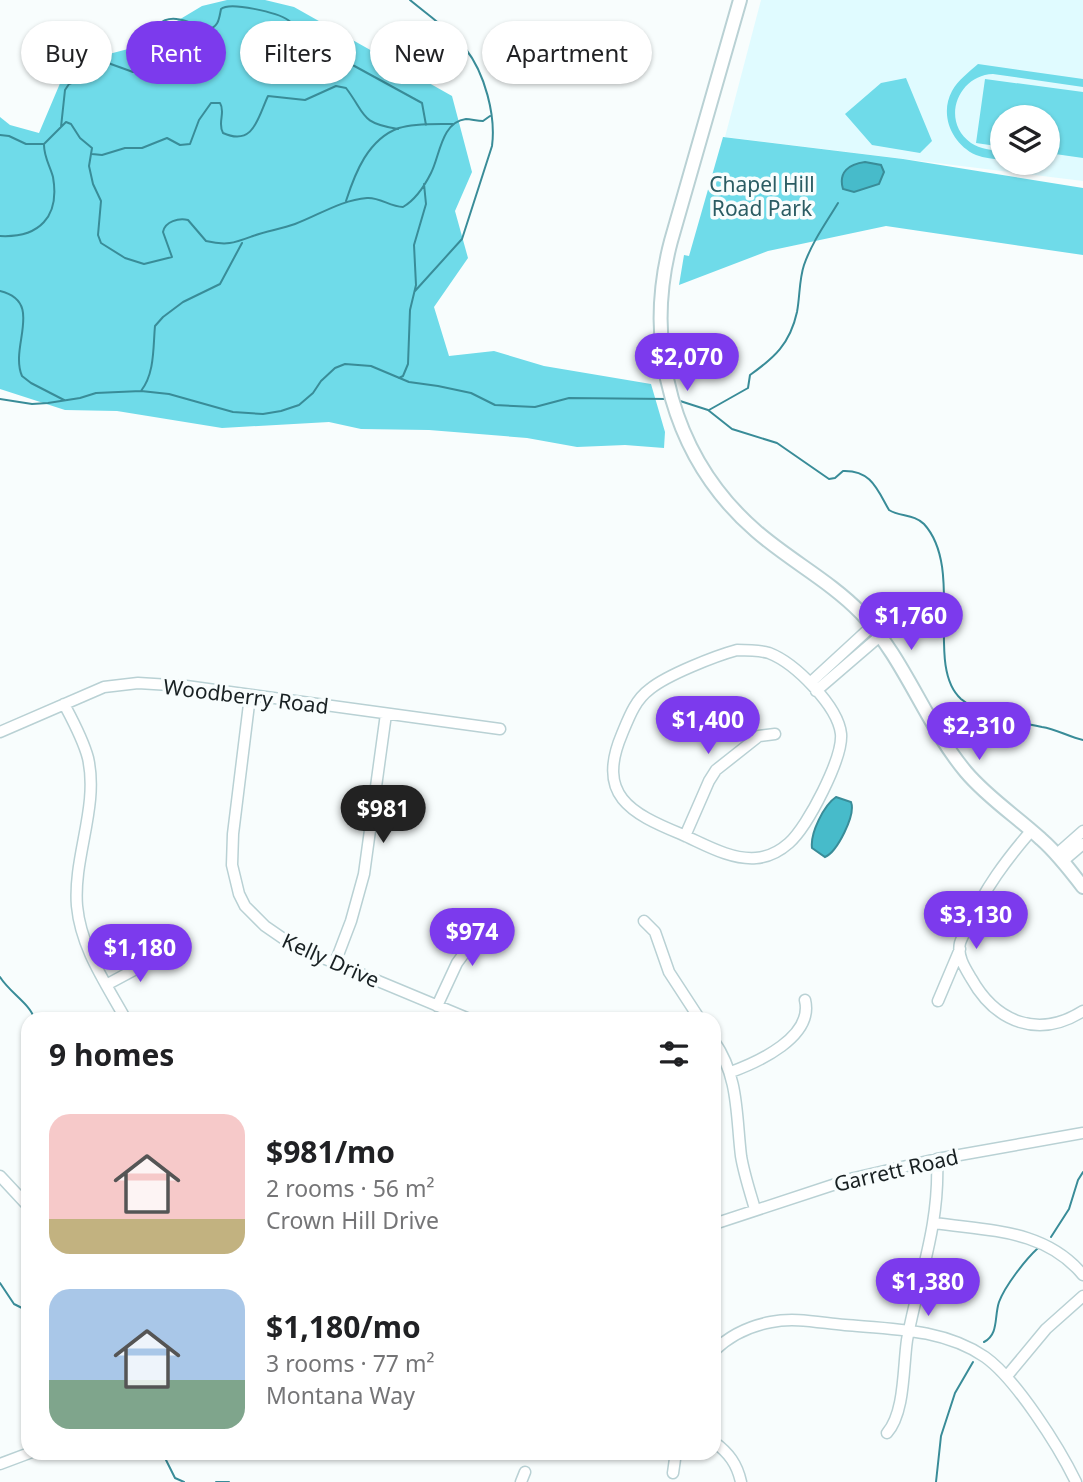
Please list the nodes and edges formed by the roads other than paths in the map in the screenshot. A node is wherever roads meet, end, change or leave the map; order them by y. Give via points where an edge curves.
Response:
1 (740, 0) edge
2 (876, 631) junction
3 (841, 655) junction
4 (849, 663) junction
5 (813, 687) junction
6 (250, 696) junction
7 (64, 704) junction
8 (386, 715) junction
9 (500, 729) dead end
10 (0, 732) edge
11 (775, 734) dead end
12 (1031, 831) junction
13 (1083, 831) edge
14 (685, 836) junction
15 (1083, 844) edge
16 (1060, 858) junction
17 (1083, 887) edge
18 (490, 918) dead end
19 (644, 921) dead end
20 (960, 948) junction
21 (160, 956) dead end
22 (335, 963) junction
23 (106, 985) junction
24 (805, 1000) dead end
25 (938, 1000) dead end
26 (437, 1006) junction
27 (1083, 1011) edge
28 (122, 1012) edge
29 (452, 1012) edge
30 (695, 1012) edge
31 (721, 1054) edge
32 (731, 1072) junction
33 (1083, 1133) edge
34 (937, 1159) junction
35 (0, 1177) edge
36 (21, 1199) edge
37 (755, 1209) junction
38 (721, 1221) edge
39 (935, 1223) junction
40 (1083, 1275) edge
41 (1083, 1296) edge
42 (909, 1330) junction
43 (721, 1345) edge
44 (1007, 1376) junction
45 (887, 1433) dead end
46 (721, 1448) edge
47 (21, 1456) edge
48 (675, 1460) edge
49 (0, 1464) edge
50 (673, 1473) dead end
51 (741, 1482) edge
52 (1076, 1482) edge

1 - 2 main road via 666,263 660,324 664,370 681,425 705,472 745,521 854,606
2 - 3 street
2 - 4 street
2 - 12 main road via 964,770
3 - 4 street
3 - 5 street
4 - 5 street
5 - 14 street via 836,718 841,748 834,770 794,838 776,852 754,858 731,855
5 - 14 street via 775,656 737,650 659,683 639,699 614,755 616,786 639,816
6 - 7 street, Woodberry Road via 138,682 104,687
6 - 8 street, Woodberry Road
6 - 22 street, Kelly Drive via 233,834 232,865 239,894 255,917 280,938
7 - 10 street, Woodberry Road
7 - 23 street via 85,749 90,778 78,887 80,926
8 - 9 street, Woodberry Road
8 - 22 street via 364,874
11 - 14 street via 759,736 716,770
12 - 16 main road
12 - 20 street via 981,898
13 - 16 street
15 - 16 street
16 - 17 main road
18 - 26 street via 457,963
19 - 30 street via 655,932 669,972
20 - 25 street
20 - 27 street via 975,985 1003,1014 1037,1026 1058,1024
21 - 23 street
22 - 26 street, Kelly Drive
23 - 28 street
24 - 32 street via 806,1015 786,1042 765,1058
26 - 29 street, Kelly Drive
31 - 32 street
32 - 37 street via 744,1171
33 - 34 street, Garrett Road
34 - 37 street, Garrett Road via 854,1178
34 - 39 street
35 - 36 street
37 - 38 street, Garrett Road
39 - 40 street via 1031,1238 1065,1256
39 - 42 street
41 - 44 street via 1046,1329
42 - 43 street via 792,1319 767,1322 735,1334
42 - 44 street via 965,1345
42 - 45 street via 897,1419
44 - 52 street
46 - 51 street via 737,1467
47 - 49 street
48 - 50 street

